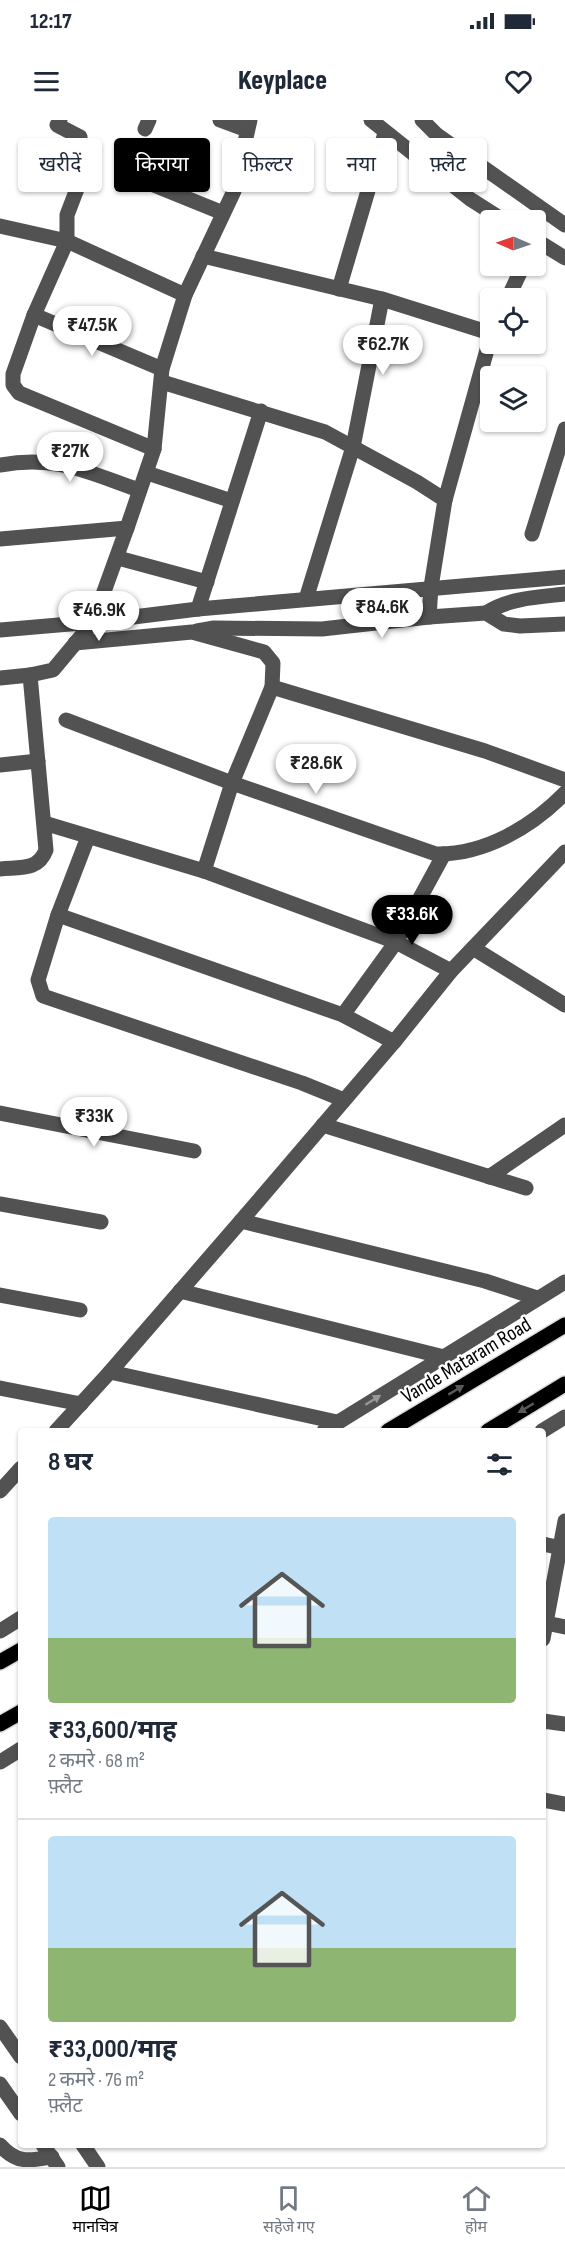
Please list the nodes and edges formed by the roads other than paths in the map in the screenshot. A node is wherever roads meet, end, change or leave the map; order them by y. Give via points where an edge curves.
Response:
1 (60, 120) edge
2 (220, 120) edge
3 (371, 120) edge
4 (422, 120) edge
5 (248, 125) edge
6 (385, 133) junction
7 (171, 192) edge
8 (487, 210) edge
9 (223, 213) junction
10 (565, 225) edge
11 (0, 226) edge
12 (67, 240) junction
13 (546, 246) edge
14 (203, 256) junction
15 (565, 258) edge
16 (339, 289) junction
17 (185, 295) junction
18 (382, 299) junction
19 (34, 315) junction
20 (480, 330) edge
21 (486, 354) edge
22 (162, 376) junction
23 (261, 411) junction
24 (565, 429) edge
25 (353, 447) junction
26 (154, 449) junction
27 (0, 465) edge
28 (147, 473) junction
29 (139, 490) junction
30 (445, 500) junction
31 (232, 501) junction
32 (127, 528) junction
33 (532, 534) dead end
34 (0, 539) edge
35 (118, 558) junction
36 (565, 577) edge
37 (207, 582) junction
38 (431, 587) junction
39 (565, 594) edge
40 (306, 599) junction
41 (198, 609) junction
42 (486, 613) junction
43 (429, 617) junction
44 (93, 622) junction
45 (565, 624) edge
46 (0, 630) edge
47 (192, 632) junction
48 (75, 643) junction
49 (30, 675) junction
50 (0, 678) edge
51 (273, 687) junction
52 (66, 720) dead end
53 (38, 761) junction
54 (0, 765) edge
55 (565, 780) edge
56 (232, 783) junction
57 (565, 793) edge
58 (44, 823) junction
59 (88, 837) junction
60 (565, 852) edge
61 (444, 855) junction
62 (0, 868) edge
63 (204, 871) junction
64 (58, 915) junction
65 (396, 942) junction
66 (473, 948) junction
67 (452, 971) junction
68 (565, 1005) edge
69 (343, 1015) junction
70 (394, 1042) junction
71 (344, 1100) junction
72 (0, 1113) edge
73 (323, 1125) junction
74 (565, 1125) edge
75 (194, 1150) dead end
76 (489, 1177) junction
77 (526, 1188) dead end
78 (0, 1204) edge
79 (241, 1221) junction
80 (101, 1222) dead end
81 (565, 1282) edge
82 (180, 1291) junction
83 (0, 1295) edge
84 (537, 1298) junction
85 (80, 1310) dead end
86 (565, 1325) edge
87 (444, 1357) junction
88 (110, 1372) junction
89 (565, 1384) edge
90 (0, 1388) edge
91 (81, 1404) junction
92 (565, 1417) edge
93 (338, 1422) junction
94 (59, 1428) edge
95 (329, 1428) edge
96 (393, 1428) edge
97 (493, 1428) edge
98 (546, 1429) edge
99 (18, 1471) edge
100 (0, 1491) edge
101 (564, 1534) edge
102 (546, 1543) edge
103 (18, 1620) edge
104 (546, 1623) joint
105 (565, 1627) edge
106 (0, 1631) edge
107 (18, 1652) edge
108 (0, 1662) edge
109 (18, 1714) edge
110 (546, 1721) edge
111 (0, 1724) edge
112 (565, 1724) edge
113 (18, 1751) edge
114 (0, 1762) edge
115 (546, 1801) edge
116 (565, 1804) edge
117 (0, 2027) edge
118 (18, 2053) edge
119 (0, 2084) edge
120 (18, 2110) edge
121 (0, 2145) edge
122 (85, 2148) edge
123 (51, 2156) edge
124 (98, 2167) edge

1 - 12 street via 57,125 80,137 67,174 80,181 68,215
2 - 5 street
3 - 6 street
4 - 10 street via 436,135
5 - 9 street via 234,191
6 - 8 street
6 - 16 street
7 - 9 street
9 - 14 street
11 - 12 street
12 - 17 street
12 - 19 street
13 - 15 street
14 - 16 street
14 - 17 street
16 - 18 street
17 - 22 street
18 - 20 street
18 - 25 street
19 - 22 street
19 - 26 street via 13,374 19,393
21 - 30 street
22 - 23 street
22 - 26 street
23 - 25 street via 325,432
23 - 31 street
24 - 33 street
25 - 30 street
25 - 40 street
26 - 28 street
27 - 29 street via 45,461 72,466
28 - 29 street
28 - 31 street
29 - 32 street
30 - 38 street
31 - 37 street
32 - 34 street
32 - 35 street
35 - 37 street
35 - 44 street
36 - 38 street
37 - 41 street
38 - 40 street
38 - 43 street
39 - 42 street via 515,600
40 - 41 street
41 - 44 street
42 - 43 street
42 - 45 street via 504,624
43 - 47 street via 322,629 214,628
44 - 46 street
44 - 48 street
47 - 48 street
47 - 51 street via 264,652 273,663
48 - 49 street via 53,670
49 - 50 street
49 - 53 street
51 - 55 street via 486,751
51 - 56 street
52 - 56 street
53 - 54 street
53 - 58 street
56 - 61 street
56 - 63 street
57 - 61 street via 548,810 505,837 475,849
58 - 59 street
58 - 62 street via 46,850 42,860 33,866
59 - 63 street
59 - 64 street
60 - 66 street
61 - 65 street
63 - 65 street
64 - 69 street
64 - 71 street via 38,980 43,996
65 - 67 street
65 - 69 street
66 - 67 street
66 - 68 street
67 - 70 street
69 - 70 street
70 - 71 street
71 - 73 street
72 - 75 street
73 - 76 street
73 - 79 street
74 - 76 street
76 - 77 street
78 - 80 street
79 - 82 street
79 - 84 street via 485,1281
81 - 84 street
82 - 87 street
82 - 88 street
83 - 85 street
84 - 87 street
96 -> 86 main road, Vande Mataram Road
93 -> 87 street
88 - 91 street
88 - 93 street
89 -> 97 main road
90 - 91 street
91 - 94 street
92 - 98 street
93 - 95 street
99 - 100 street
101 - 102 street
101 - 104 street
103 - 106 street
104 - 105 street
107 - 108 main road
109 - 111 main road
110 - 112 street
113 - 114 street
115 - 116 street
117 - 118 street
119 - 120 street
121 - 123 street via 25,2162
122 - 124 street

